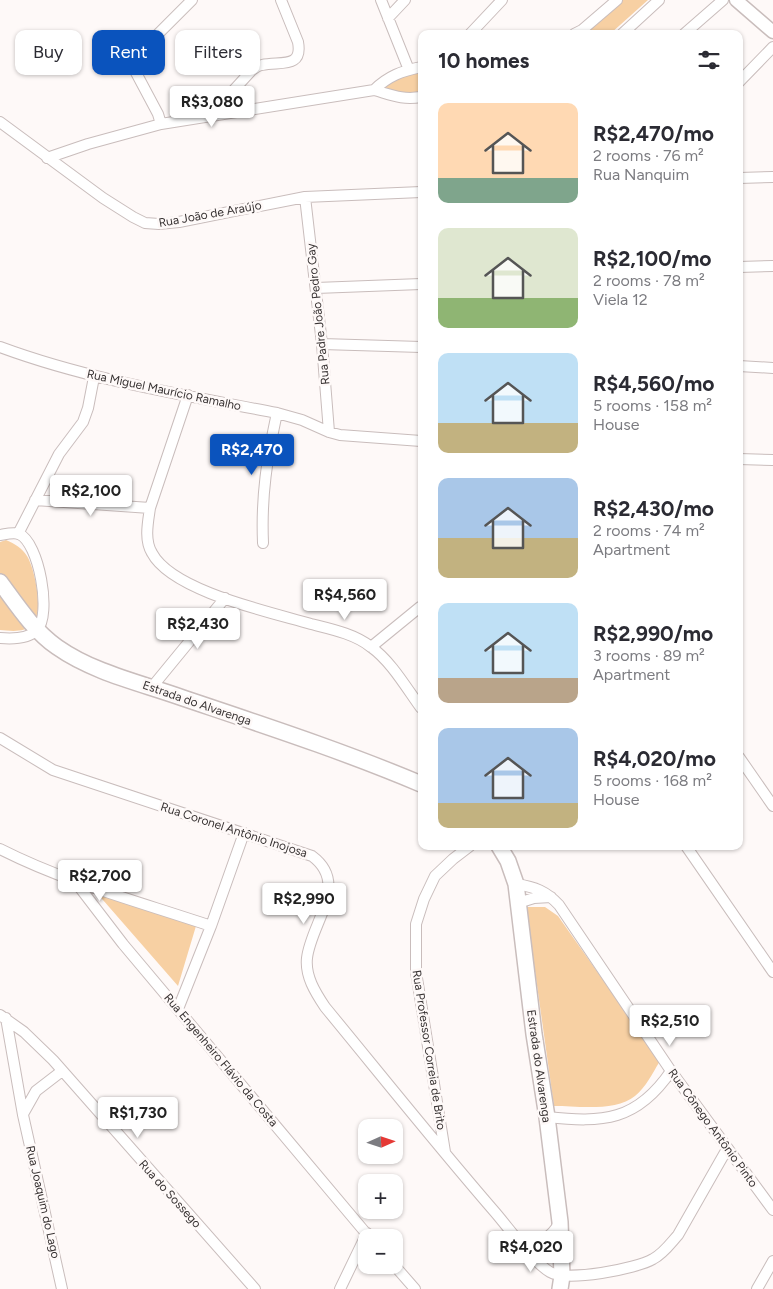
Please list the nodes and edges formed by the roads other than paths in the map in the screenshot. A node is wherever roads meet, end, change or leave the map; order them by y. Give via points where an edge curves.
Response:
1 (192, 0) edge
2 (281, 0) edge
3 (380, 0) edge
4 (405, 0) edge
5 (502, 0) edge
6 (617, 0) edge
7 (659, 0) edge
8 (722, 0) edge
9 (736, 0) edge
10 (388, 18) junction
11 (474, 30) edge
12 (582, 30) edge
13 (626, 30) edge
14 (688, 30) edge
15 (773, 32) edge
16 (773, 47) edge
17 (418, 68) edge
18 (409, 70) junction
19 (743, 78) edge
20 (374, 90) junction
21 (418, 98) edge
22 (210, 116) junction
23 (0, 122) edge
24 (161, 124) junction
25 (47, 158) junction
26 (773, 177) edge
27 (743, 178) edge
28 (418, 192) edge
29 (305, 197) junction
30 (773, 266) edge
31 (743, 267) edge
32 (418, 284) edge
33 (316, 288) junction
34 (322, 344) junction
35 (0, 347) edge
36 (418, 347) edge
37 (743, 366) edge
38 (773, 368) edge
39 (94, 376) junction
40 (188, 395) junction
41 (277, 413) junction
42 (329, 432) junction
43 (418, 441) edge
44 (743, 459) edge
45 (773, 460) edge
46 (35, 500) junction
47 (150, 508) junction
48 (18, 534) junction
49 (0, 535) edge
50 (262, 543) dead end
51 (0, 582) edge
52 (225, 598) junction
53 (418, 608) edge
54 (37, 630) junction
55 (0, 638) edge
56 (371, 647) junction
57 (152, 687) junction
58 (418, 704) edge
59 (0, 738) edge
60 (743, 764) edge
61 (418, 783) edge
62 (773, 806) edge
63 (244, 833) junction
64 (0, 849) edge
65 (465, 850) edge
66 (501, 850) edge
67 (689, 850) edge
68 (74, 880) junction
69 (516, 884) junction
70 (551, 897) junction
71 (518, 903) junction
72 (211, 926) junction
73 (773, 972) edge
74 (178, 1009) junction
75 (3, 1017) edge
76 (62, 1071) junction
77 (671, 1071) junction
78 (23, 1115) junction
79 (547, 1117) junction
80 (727, 1149) junction
81 (445, 1153) junction
82 (773, 1210) edge
83 (560, 1222) junction
84 (364, 1229) edge
85 (520, 1240) junction
86 (358, 1255) edge
87 (773, 1261) edge
88 (402, 1274) edge
89 (561, 1283) edge
90 (62, 1289) edge
91 (255, 1289) edge
92 (340, 1289) edge
93 (415, 1289) edge
94 (758, 1289) edge

1 - 24 street via 134,58 133,67
2 - 22 street via 300,48 296,59 260,65 252,70
3 - 10 street
4 - 10 street
5 - 11 street
6 - 12 street
7 - 13 street
8 - 14 street
9 - 15 street
10 - 18 street
16 - 19 street
17 - 18 street
18 - 20 street via 394,74
20 - 21 street via 398,98
20 - 22 street
22 - 24 street
23 - 25 street, Rua João de Araújo
24 - 25 street
25 - 29 street, Rua João de Araújo via 145,223 180,222
26 - 27 street
28 - 29 street, Rua João de Araújo
29 - 33 street, Rua Padre João Pedro Gay
30 - 31 street
32 - 33 street
33 - 34 street, Rua Padre João Pedro Gay
34 - 36 street
34 - 42 street, Rua Padre João Pedro Gay
35 - 39 street, Rua Miguel Maurício Ramalho
37 - 38 street
39 - 40 street, Rua Miguel Maurício Ramalho
39 - 46 street via 83,422 59,454
40 - 41 street, Rua Miguel Maurício Ramalho
40 - 47 street
41 - 42 street, Rua Miguel Maurício Ramalho
41 - 50 street via 264,477
42 - 43 street, Rua Miguel Maurício Ramalho
44 - 45 street
46 - 47 street
46 - 48 street
47 - 52 street via 148,539 151,552 159,563 196,588
48 - 49 street
48 - 54 street via 30,548 41,580 43,613
51 - 54 main road, Estrada do Alvarenga
52 - 56 street via 334,630
52 - 57 street
53 - 56 street
54 - 55 street via 13,639
54 - 57 main road, Estrada do Alvarenga via 56,647 80,661
56 - 58 street
57 - 61 main road, Estrada do Alvarenga via 330,748
59 - 63 street, Rua Coronel Antônio Inojosa via 53,770
60 - 62 street
63 - 72 street
63 - 81 street, Rua Coronel Antônio Inojosa via 312,856 320,862 330,886 310,943 308,976 325,1007
64 - 68 street
65 - 81 street, Rua Professor Correia de Brito via 435,876 416,924 416,972
66 - 69 main road, Estrada do Alvarenga
67 - 73 street
68 - 72 street
68 - 74 street, Rua Engenheiro Flávio da Costa
69 - 70 street, Rua Cônego Antônio Pinto via 540,889
69 - 71 main road, Estrada do Alvarenga
70 - 71 street
70 - 77 street, Rua Cônego Antônio Pinto
71 - 79 main road, Estrada do Alvarenga
72 - 74 street
74 - 84 street, Rua Engenheiro Flávio da Costa
75 - 76 street, Rua do Sossego via 24,1032
75 - 78 street, Rua Joaquim do Lago
76 - 78 street via 36,1091
76 - 91 street, Rua do Sossego
77 - 79 street via 654,1093 625,1113 581,1121
77 - 80 street, Rua Cônego Antônio Pinto
78 - 90 street, Rua Joaquim do Lago
79 - 83 main road, Estrada do Alvarenga
80 - 82 street, Rua Cônego Antônio Pinto
80 - 89 street via 678,1236 668,1247 654,1258 633,1267
81 - 85 street, Rua Coronel Antônio Inojosa
83 - 85 street via 549,1237 540,1241
83 - 89 main road, Estrada do Alvarenga
85 - 89 street, Rua Coronel Antônio Inojosa
86 - 92 street
87 - 94 street
88 - 93 street

